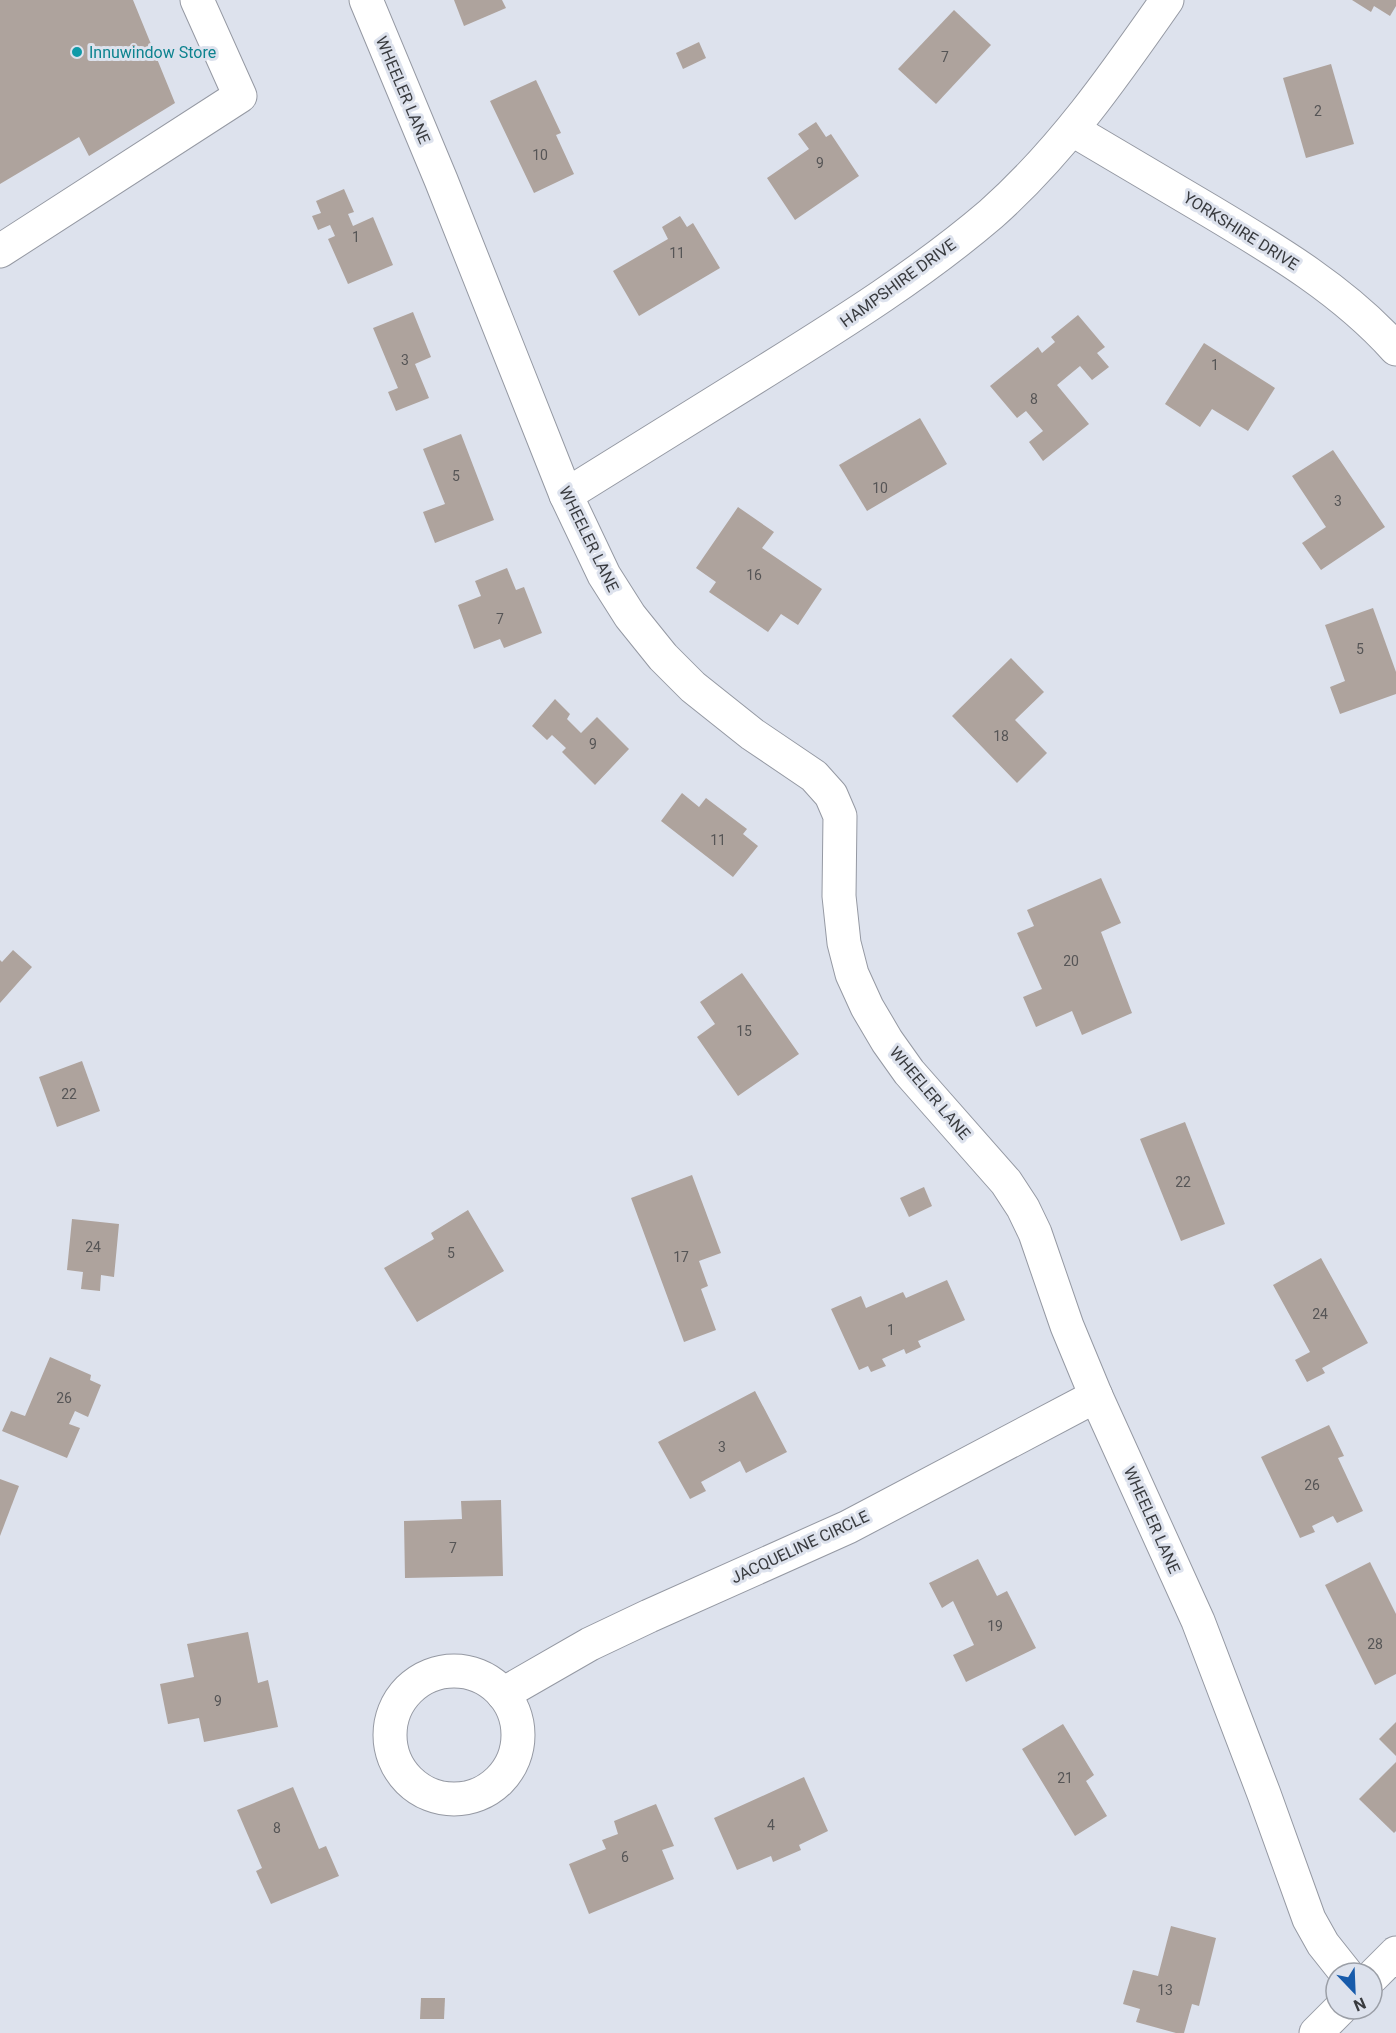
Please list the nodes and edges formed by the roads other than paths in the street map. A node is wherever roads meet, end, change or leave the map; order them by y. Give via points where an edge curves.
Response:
1 (197, 0) edge
2 (366, 0) edge
3 (1167, 0) edge
4 (1073, 130) junction
5 (0, 251) edge
6 (1396, 349) edge
7 (566, 495) junction
8 (1096, 1396) junction
9 (503, 1694) dead end
10 (1396, 1953) edge
11 (1336, 1961) edge
12 (1384, 1965) edge
13 (1328, 2021) edge
14 (1316, 2033) edge

1 - 5 street via 240,96
2 - 7 street, WHEELER LANE
3 - 4 street, HAMPSHIRE DRIVE
4 - 6 street, YORKSHIRE DRIVE via 1271,247 1346,302
4 - 7 street, HAMPSHIRE DRIVE via 991,214 893,288 839,326
7 - 8 street, WHEELER LANE via 604,575 663,657 693,687 814,776 831,795 840,816 839,896 843,943 852,974 872,1015 909,1072 1000,1175 1023,1208
8 - 9 street, JACQUELINE CIRCLE via 848,1527 590,1644
8 - 11 street, WHEELER LANE via 1198,1622 1309,1919
10 - 12 street
13 - 14 street

